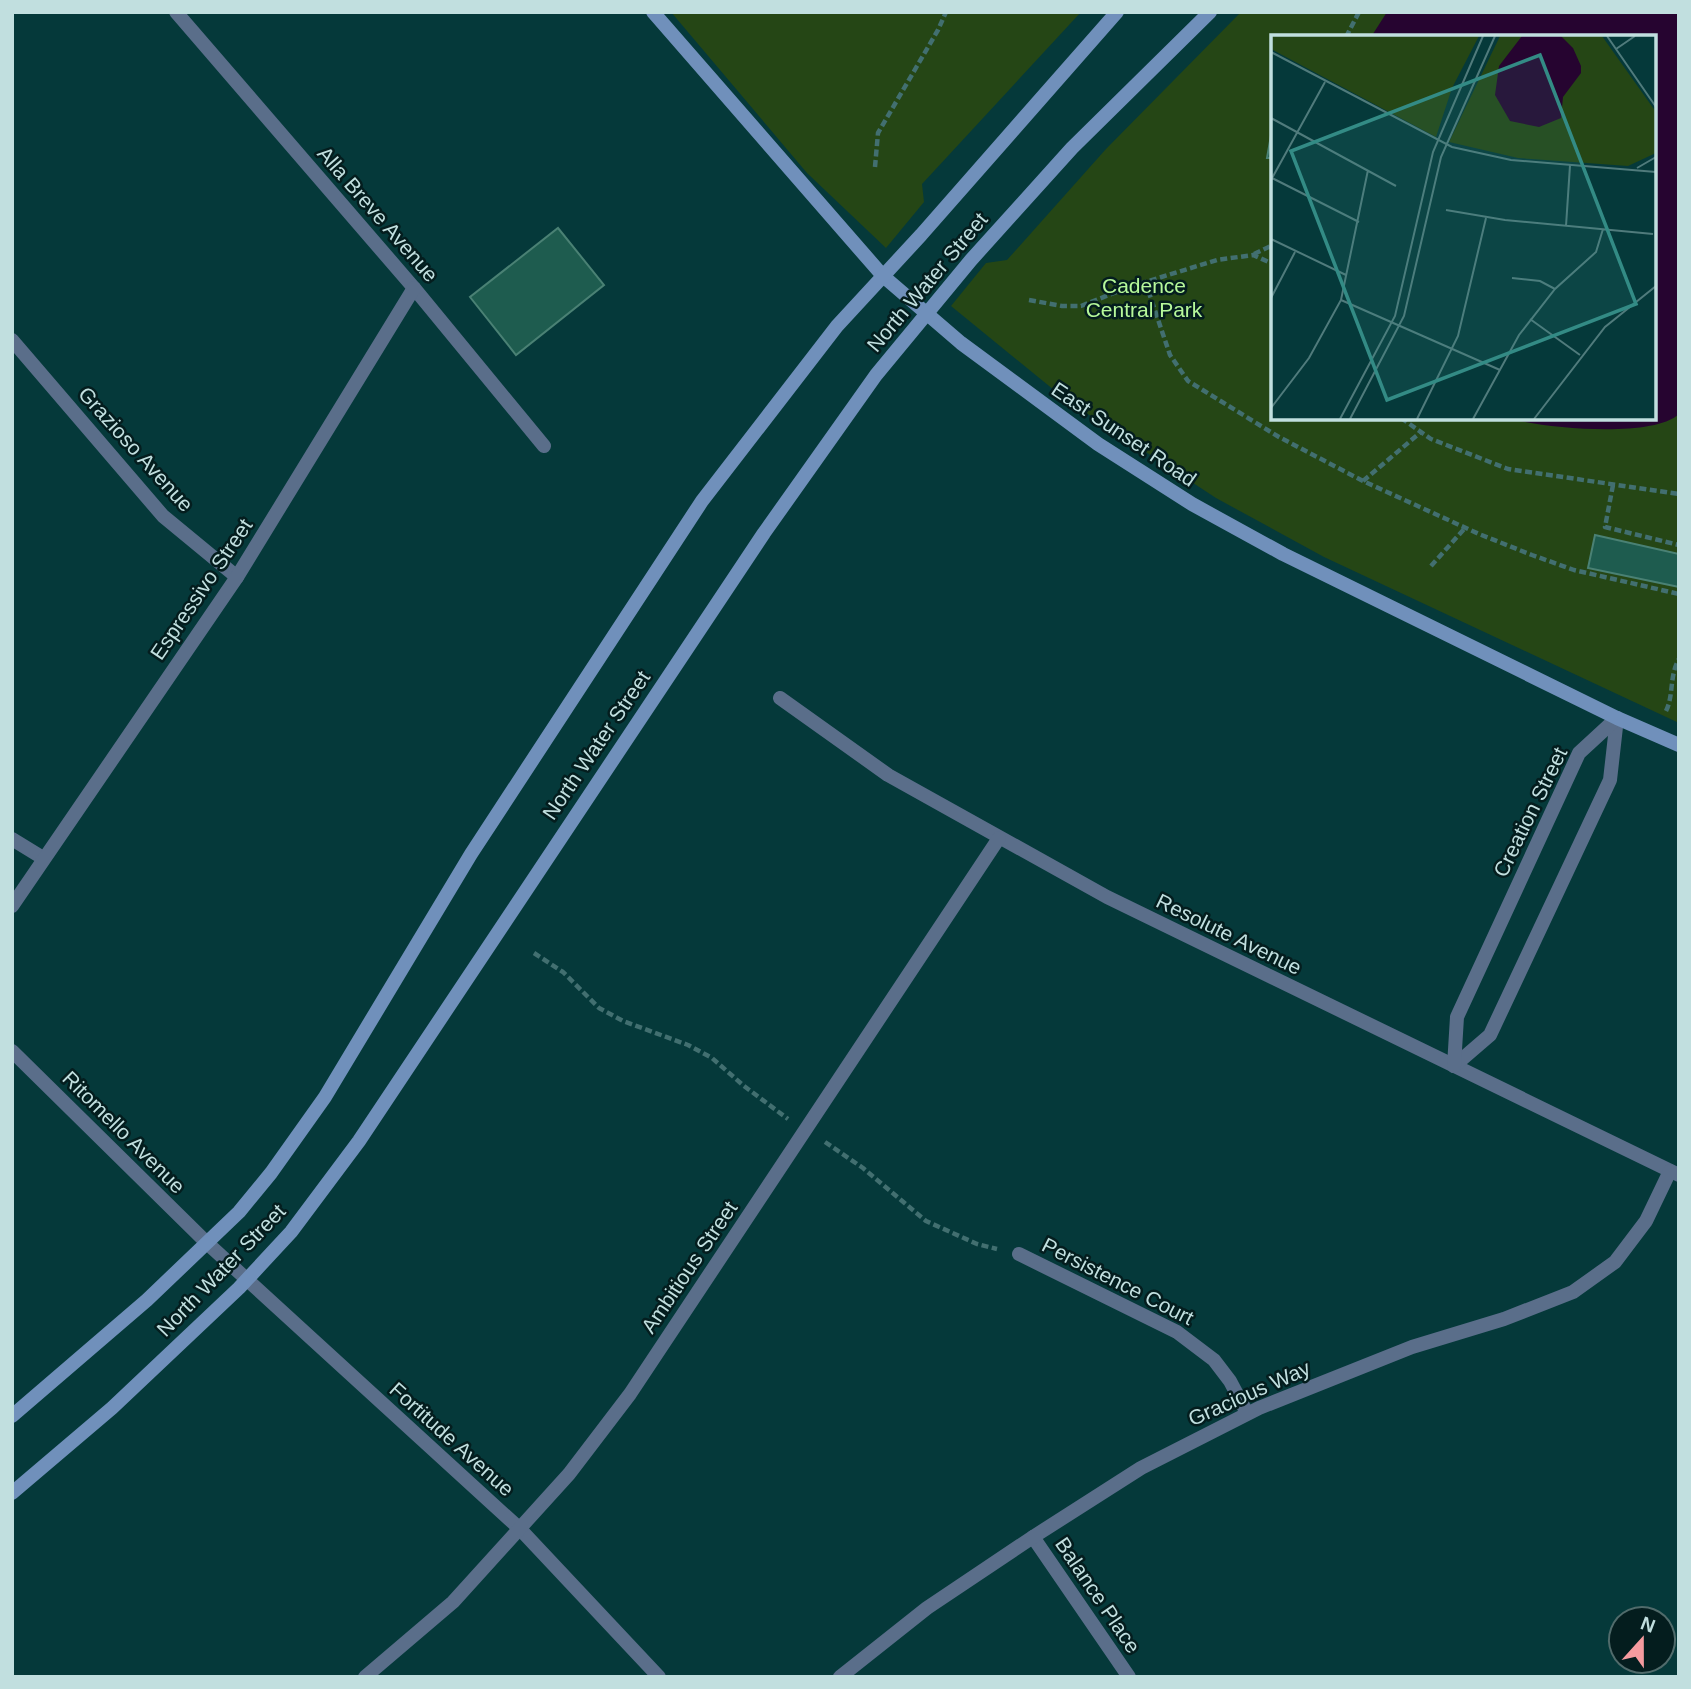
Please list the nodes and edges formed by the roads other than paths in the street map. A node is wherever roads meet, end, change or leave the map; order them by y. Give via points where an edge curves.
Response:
1 (176, 12) edge
2 (653, 12) edge
3 (1117, 12) edge
4 (1210, 12) edge
5 (883, 276) junction
6 (414, 288) junction
7 (927, 316) junction
8 (12, 340) edge
9 (544, 446) dead end
10 (237, 577) junction
11 (779, 698) dead end
12 (1617, 718) junction
13 (1679, 745) edge
14 (999, 838) junction
15 (12, 839) edge
16 (43, 858) junction
17 (12, 906) edge
18 (12, 1051) edge
19 (1454, 1066) junction
20 (1674, 1173) edge
21 (207, 1243) junction
22 (1019, 1254) road end
23 (247, 1279) junction
24 (1247, 1413) junction
25 (12, 1416) edge
26 (12, 1493) edge
27 (520, 1530) junction
28 (1033, 1537) junction
29 (365, 1677) edge
30 (659, 1677) edge
31 (840, 1677) edge
32 (1129, 1677) edge

1 - 6 street, Alla Breve Avenue
2 - 5 main road, East Sunset Road
3 - 5 main road, North Water Street
4 - 7 main road, North Water Street via 1072,148
5 - 7 main road, East Sunset Road
5 - 21 main road, North Water Street via 837,326 702,501 471,854 325,1097 271,1173
6 - 9 street, Alla Breve Avenue
6 - 10 street, Espressivo Street
7 - 12 main road, East Sunset Road via 1098,444 1192,504 1283,554
7 - 23 main road, North Water Street via 876,375 764,533 359,1141 291,1231
8 - 10 street, Grazioso Avenue via 163,516
10 - 16 street, Espressivo Street
11 - 14 street, Resolute Avenue via 888,775
12 - 13 main road, East Sunset Road
12 - 19 street, Creation Street via 1579,752 1457,1017
12 - 19 street via 1611,780 1490,1035
14 - 19 street, Resolute Avenue via 1180,933
14 - 27 street, Ambitious Street via 630,1394
15 - 16 street
16 - 17 street, Espressivo Street
18 - 21 street, Ritomello Avenue
19 - 20 street, Resolute Avenue
20 - 24 street, Gracious Way via 1615,1262 1573,1292 1412,1347
21 - 23 street, Fortitude Avenue
21 - 25 main road, North Water Street
22 - 24 street, Persistence Court via 1177,1332 1213,1360
23 - 26 main road, North Water Street via 112,1408
23 - 27 street, Fortitude Avenue
24 - 28 street, Gracious Way via 1141,1468
27 - 29 street, Ambitious Street via 453,1602
27 - 30 street, Fortitude Avenue
28 - 31 street, Gracious Way via 927,1608
28 - 32 street, Balance Place

